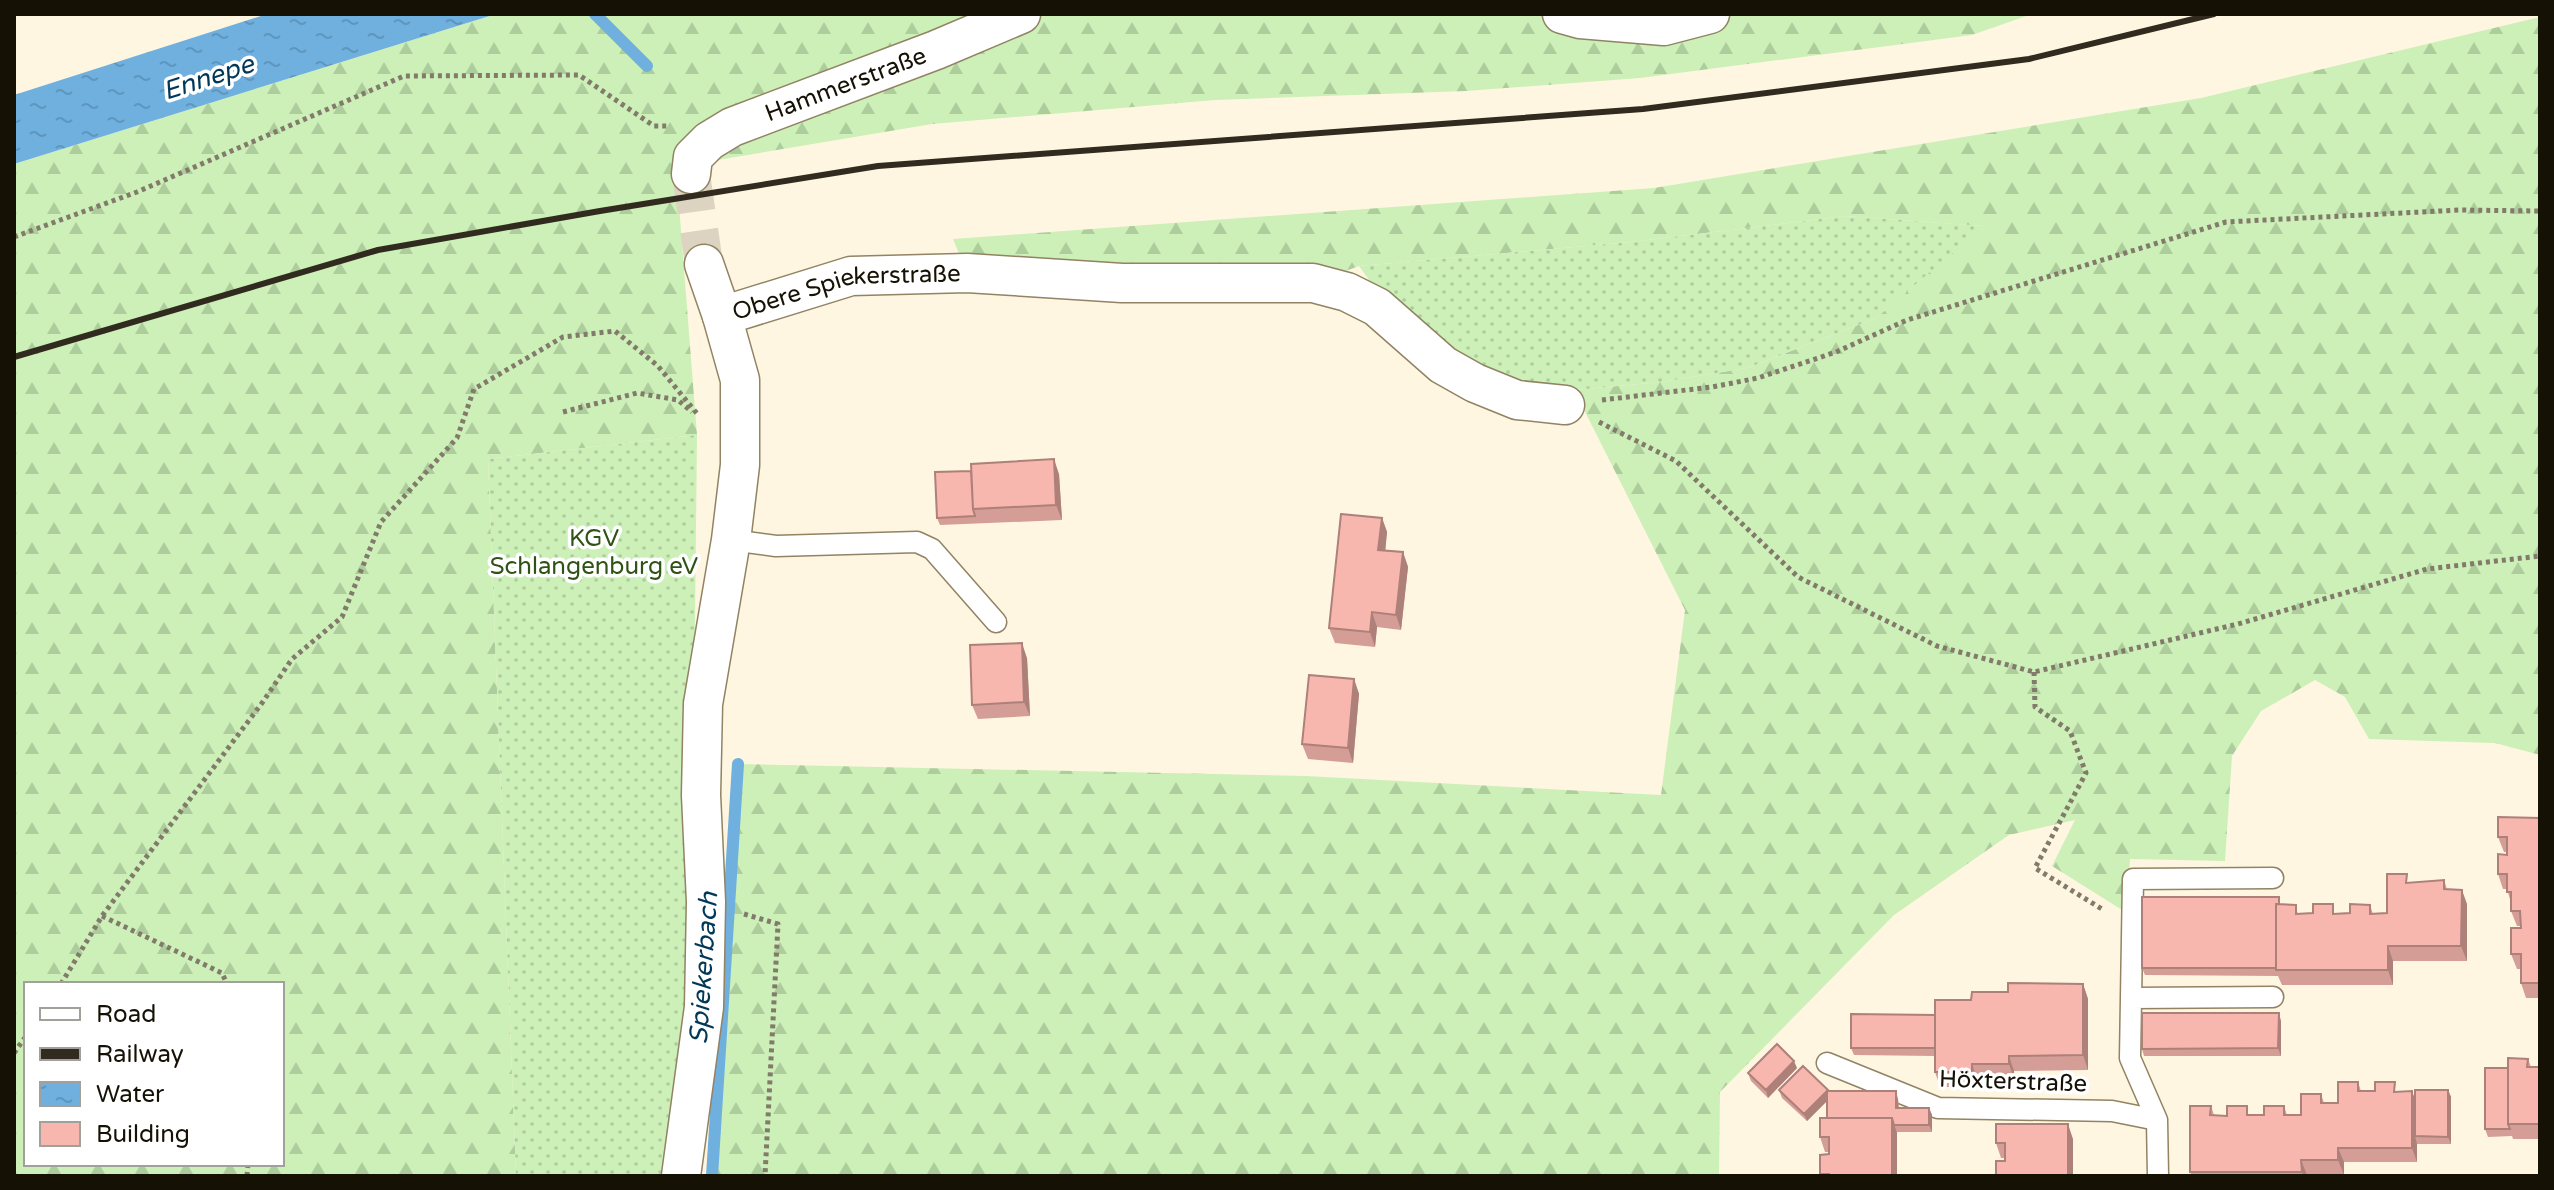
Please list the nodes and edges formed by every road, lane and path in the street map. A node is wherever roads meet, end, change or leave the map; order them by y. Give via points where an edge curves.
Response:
1 (1021, 14) edge
2 (1562, 14) edge
3 (1710, 14) edge
4 (669, 126) dead end
5 (691, 174) tunnel mouth
6 (2540, 211) edge
7 (14, 237) edge
8 (704, 264) tunnel mouth
9 (722, 316) junction
10 (658, 366) dead end
11 (1565, 405) junction
12 (563, 412) dead end
13 (702, 420) dead end
14 (731, 540) junction
15 (2540, 556) edge
16 (996, 622) dead end
17 (2034, 672) junction
18 (2273, 878) dead end
19 (706, 902) junction
20 (2103, 910) dead end
21 (102, 916) junction
22 (62, 982) edge
23 (226, 982) edge
24 (2273, 997) dead end
25 (2131, 998) junction
26 (1827, 1063) dead end
27 (2157, 1120) junction
28 (681, 1176) edge
29 (765, 1176) edge
30 (2158, 1176) edge

1 - 5 street, Hammerstraße via 732,127 693,157
2 - 3 street via 1664,26
4 - 7 path via 654,126 579,75 404,76 137,192
6 - 11 path via 2226,222 1907,320 1836,352 1758,378
8 - 9 street
9 - 11 street, Obere Spiekerstraße via 851,276 967,273 1122,283 1313,283 1377,307 1443,365 1475,383 1517,400
9 - 14 street, Obere Spiekerstraße via 740,380 740,465
10 - 21 path via 615,331 563,337 474,389 457,438 381,522 342,617 292,659
11 - 17 path via 1676,461 1798,577 1937,646
12 - 13 path via 637,393 678,400
14 - 16 lane via 776,546 917,542 932,549
14 - 19 street, Obere Spiekerstraße via 703,704
15 - 17 path via 2427,569 2238,624
17 - 20 path via 2035,707 2070,731 2086,773 2035,868
18 - 25 lane via 2133,879
19 - 28 street, Obere Spiekerstraße via 704,1007
19 - 29 path via 778,924
21 - 22 path
21 - 23 path via 222,973
24 - 25 lane
25 - 27 lane via 2130,1058
26 - 27 lane, Höxterstraße via 1938,1108 2112,1111
27 - 30 lane

